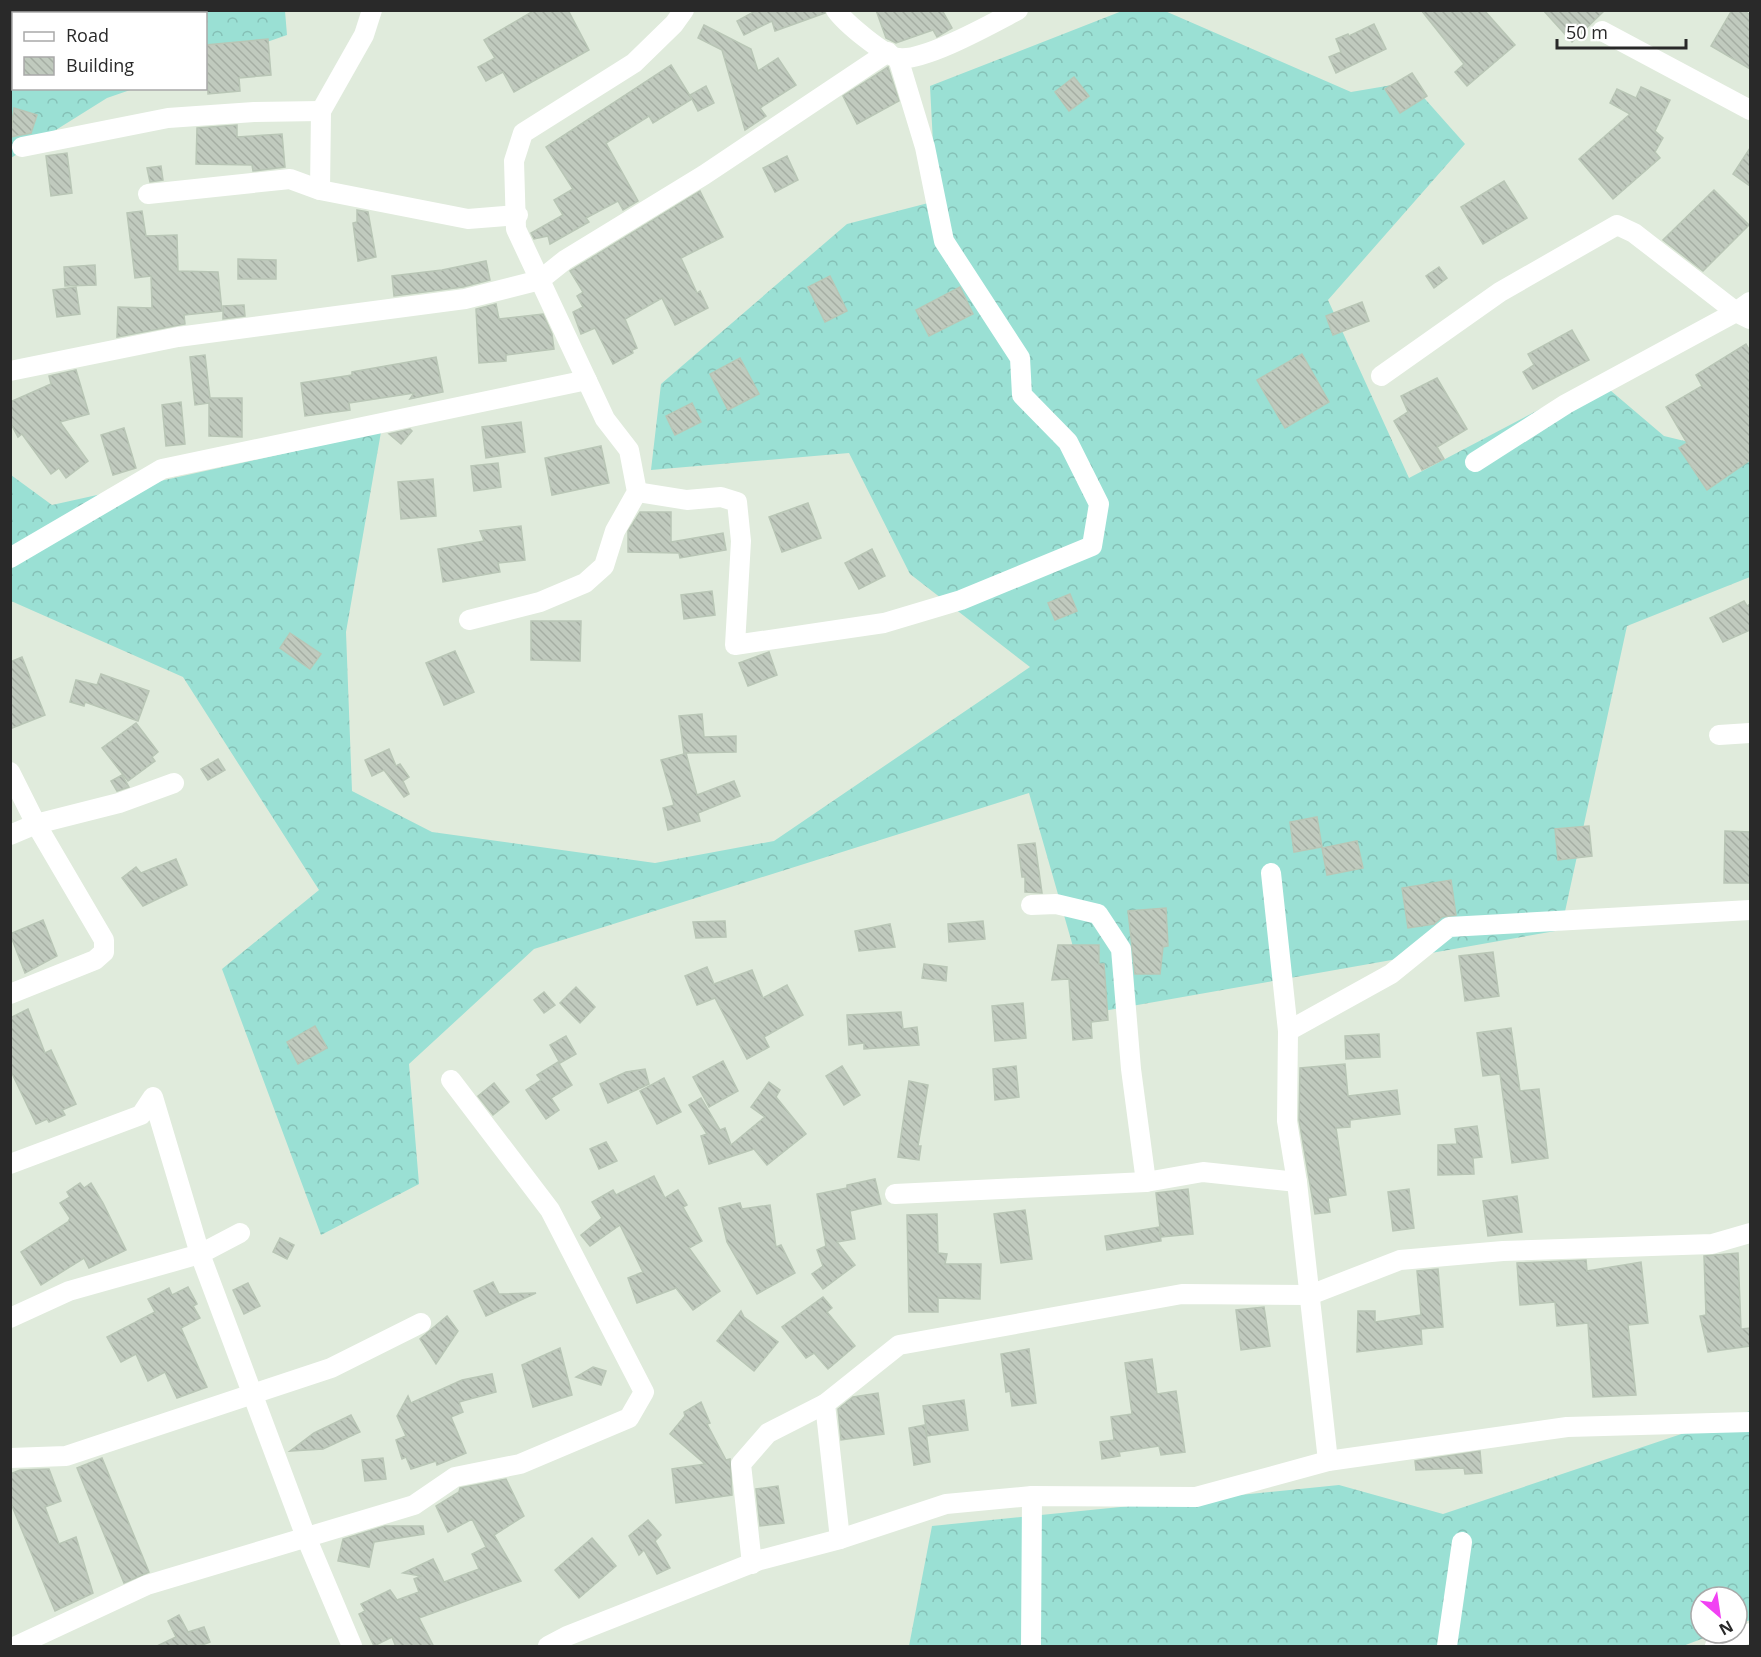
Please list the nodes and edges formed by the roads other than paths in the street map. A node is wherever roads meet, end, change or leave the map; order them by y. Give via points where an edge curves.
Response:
1 (372, 10) edge
2 (684, 10) edge
3 (836, 10) edge
4 (1018, 10) edge
5 (1602, 31) dead end
6 (893, 55) junction
7 (1750, 110) edge
8 (321, 111) junction
9 (22, 147) dead end
10 (320, 190) junction
11 (148, 194) dead end
12 (518, 215) junction
13 (540, 280) junction
14 (1746, 311) edge
15 (10, 371) edge
16 (1381, 376) dead end
17 (587, 380) junction
18 (1475, 462) dead end
19 (637, 492) junction
20 (10, 558) edge
21 (469, 620) dead end
22 (1750, 733) edge
23 (1719, 735) dead end
24 (10, 772) edge
25 (174, 783) dead end
26 (36, 824) junction
27 (10, 835) edge
28 (1271, 873) dead end
29 (1031, 905) dead end
30 (1750, 910) edge
31 (10, 994) edge
32 (1288, 1031) junction
33 (451, 1080) dead end
34 (10, 1164) edge
35 (1146, 1182) junction
36 (1298, 1182) junction
37 (895, 1194) dead end
38 (240, 1233) dead end
39 (1750, 1233) edge
40 (200, 1254) junction
41 (1310, 1295) junction
42 (10, 1318) edge
43 (421, 1323) dead end
44 (252, 1394) junction
45 (825, 1404) junction
46 (1750, 1422) edge
47 (10, 1458) edge
48 (1328, 1461) junction
49 (1032, 1496) junction
50 (306, 1537) junction
51 (840, 1539) junction
52 (1462, 1542) dead end
53 (752, 1563) junction
54 (1750, 1633) edge
55 (572, 1641) edge
56 (16, 1647) edge
57 (352, 1647) edge
58 (548, 1647) edge
59 (1031, 1647) edge
60 (1446, 1647) edge
61 (1715, 1647) edge

1 - 8 street via 364,35
2 - 12 street via 634,63 523,133 514,161
3 - 6 street
4 - 6 street via 924,54
5 - 7 street
6 - 13 street
6 - 19 street via 926,147 944,241 1020,358 1022,395 1068,442 1099,504 1092,546 961,600 884,623 735,645 741,541 737,502 721,497 687,500
8 - 9 street via 168,118
8 - 10 street
10 - 11 street via 290,179
10 - 12 street via 468,219
12 - 13 street via 516,229
13 - 15 street via 465,299 178,337
13 - 17 street
14 - 16 street via 1617,225 1500,292
14 - 18 street via 1566,404
17 - 19 street via 605,419 629,450
17 - 20 street via 162,468
19 - 21 street via 615,531 604,566 585,583 540,602
22 - 23 street
24 - 26 street
25 - 26 street via 119,803
26 - 27 street
26 - 31 street via 104,940 104,952 94,960
28 - 32 street
29 - 35 street via 1056,904 1098,914 1121,949
30 - 32 street via 1449,927 1391,974
32 - 36 street via 1287,1121
33 - 50 street via 550,1210 644,1392 629,1418 520,1464 455,1477 414,1505
34 - 40 street via 141,1115 153,1097
35 - 36 street via 1203,1172
35 - 37 street
36 - 41 street
38 - 40 street
39 - 41 street via 1712,1244 1503,1251 1400,1260
40 - 42 street via 69,1291
40 - 44 street
41 - 45 street via 1182,1294 899,1345
41 - 48 street
43 - 44 street via 331,1368
44 - 47 street via 66,1456
44 - 50 street
45 - 51 street
45 - 53 street via 768,1433 741,1464
46 - 48 street via 1567,1427
48 - 49 street via 1196,1497
49 - 51 street via 946,1504
49 - 59 street
50 - 56 street via 147,1585
50 - 57 street
51 - 53 street
52 - 60 street
53 - 55 street
54 - 61 street
55 - 58 street

